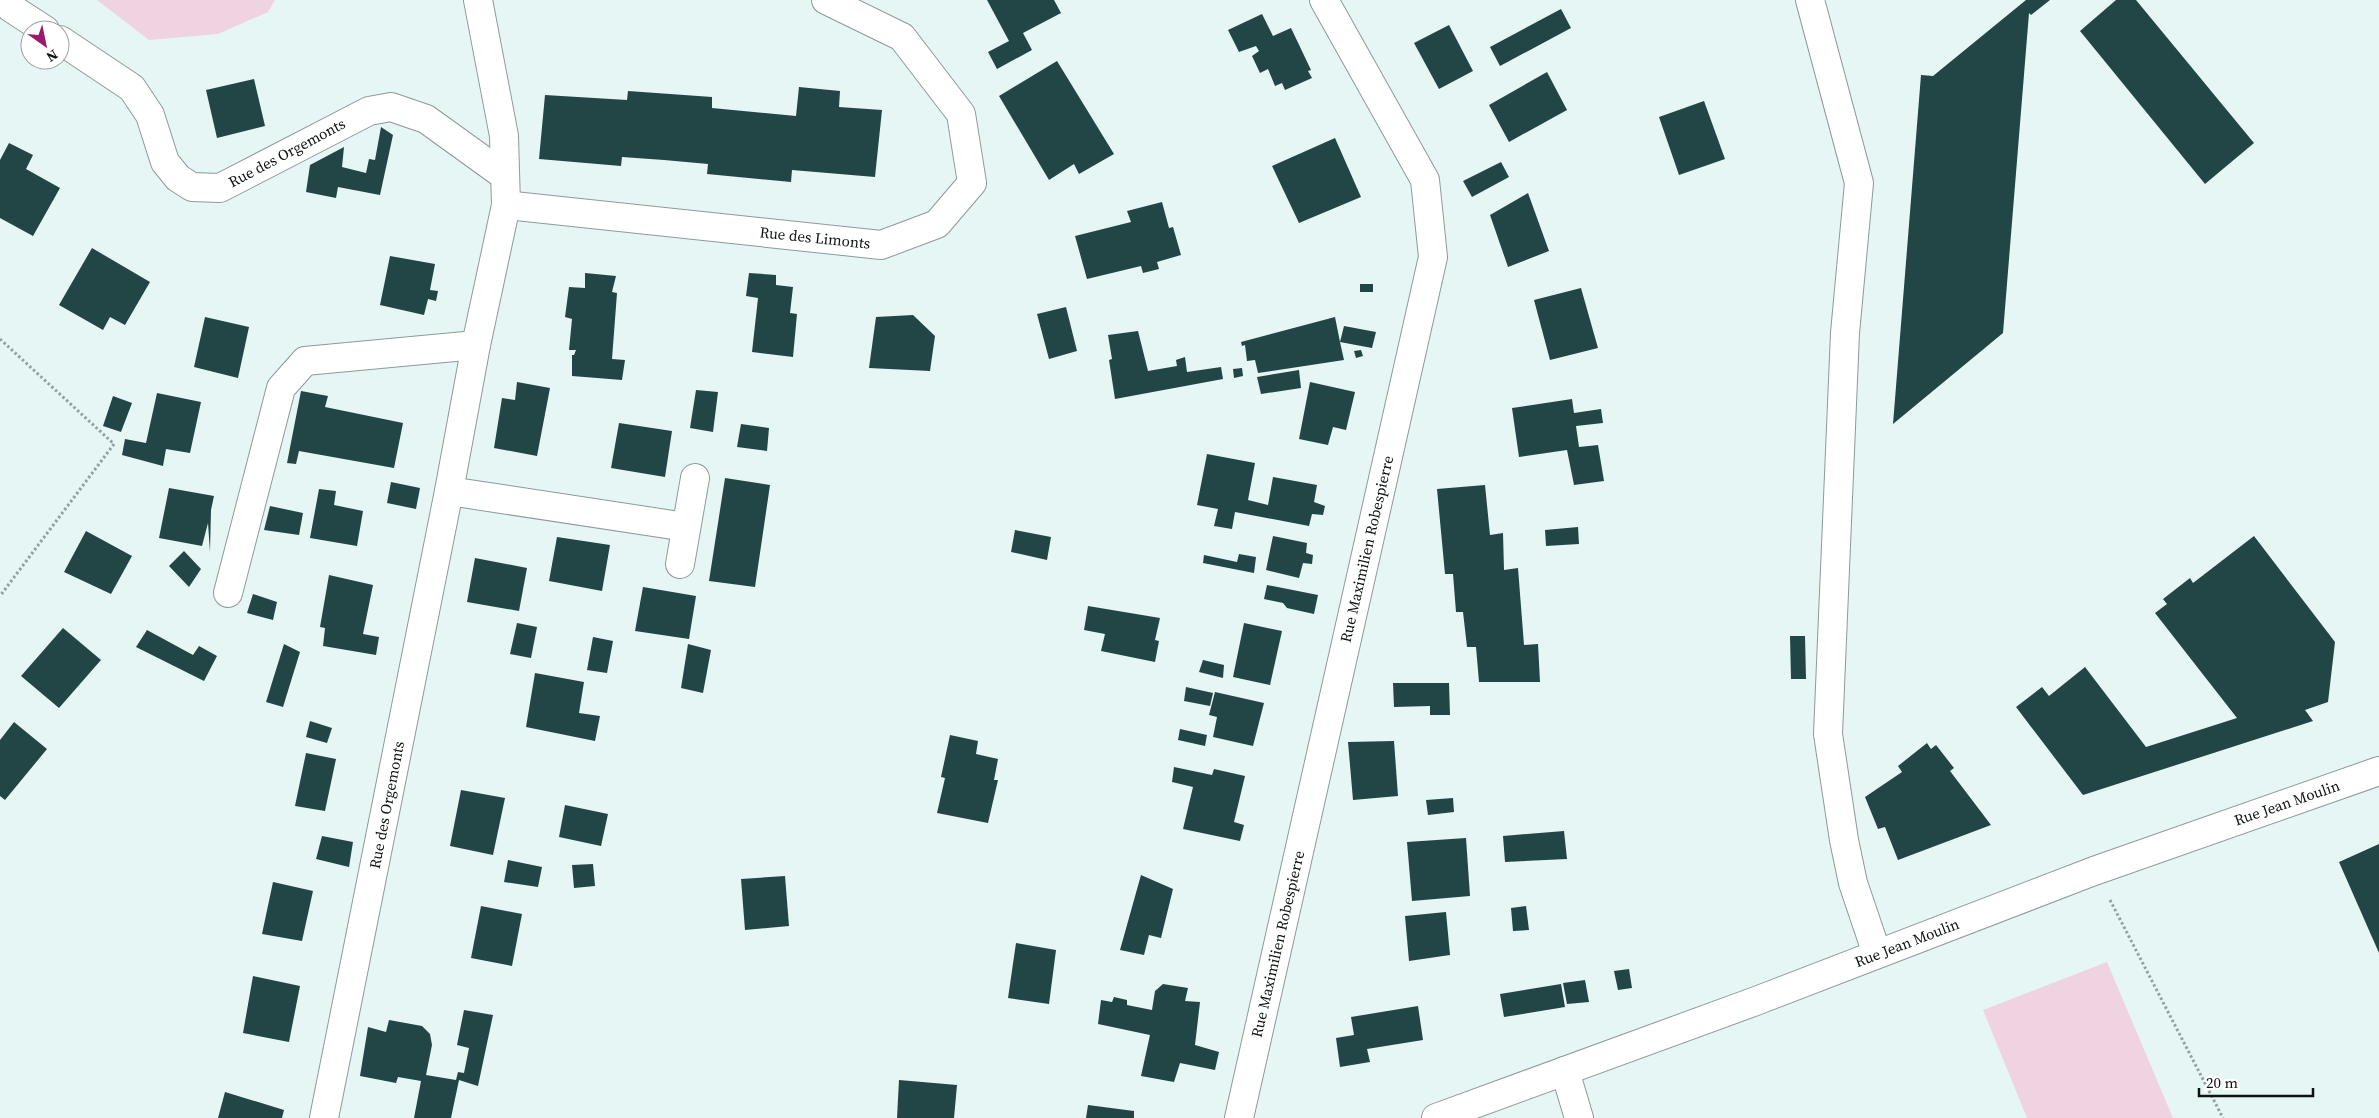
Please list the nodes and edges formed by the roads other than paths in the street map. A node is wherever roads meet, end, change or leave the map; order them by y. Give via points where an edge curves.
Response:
1 (478, 0) edge
2 (826, 0) edge
3 (1324, 0) edge
4 (1810, 0) edge
5 (11, 8) dead end
6 (29, 20) edge
7 (70, 47) edge
8 (505, 176) junction
9 (506, 205) junction
10 (476, 345) junction
11 (695, 478) dead end
12 (450, 491) junction
13 (686, 527) junction
14 (680, 564) dead end
15 (228, 593) dead end
16 (2379, 771) edge
17 (1877, 954) junction
18 (1565, 1072) junction
19 (324, 1118) edge
20 (1239, 1118) edge
21 (1436, 1118) edge
22 (1579, 1118) edge

1 - 8 street, Rue des Orgemonts via 504,136
2 - 9 street, Rue des Limonts via 902,37 961,114 972,183 938,224 881,245
3 - 20 street, Rue Maximilien Robespierre via 1426,180 1433,256
4 - 17 street via 1859,183 1845,333 1828,734 1844,840
5 - 6 street
7 - 8 street, Rue des Orgemonts via 132,88 150,115 164,162 178,178 192,187 220,188 369,111 391,107 426,119
8 - 9 street, Rue des Orgemonts
9 - 10 street, Rue des Orgemonts
10 - 12 street, Rue des Orgemonts
10 - 15 street via 305,361 281,388
11 - 13 street
12 - 13 street
12 - 19 street, Rue des Orgemonts
13 - 14 street
16 - 17 street, Rue Jean Moulin via 2094,871
17 - 18 street, Rue Jean Moulin
18 - 21 street, Rue Jean Moulin
18 - 22 street

